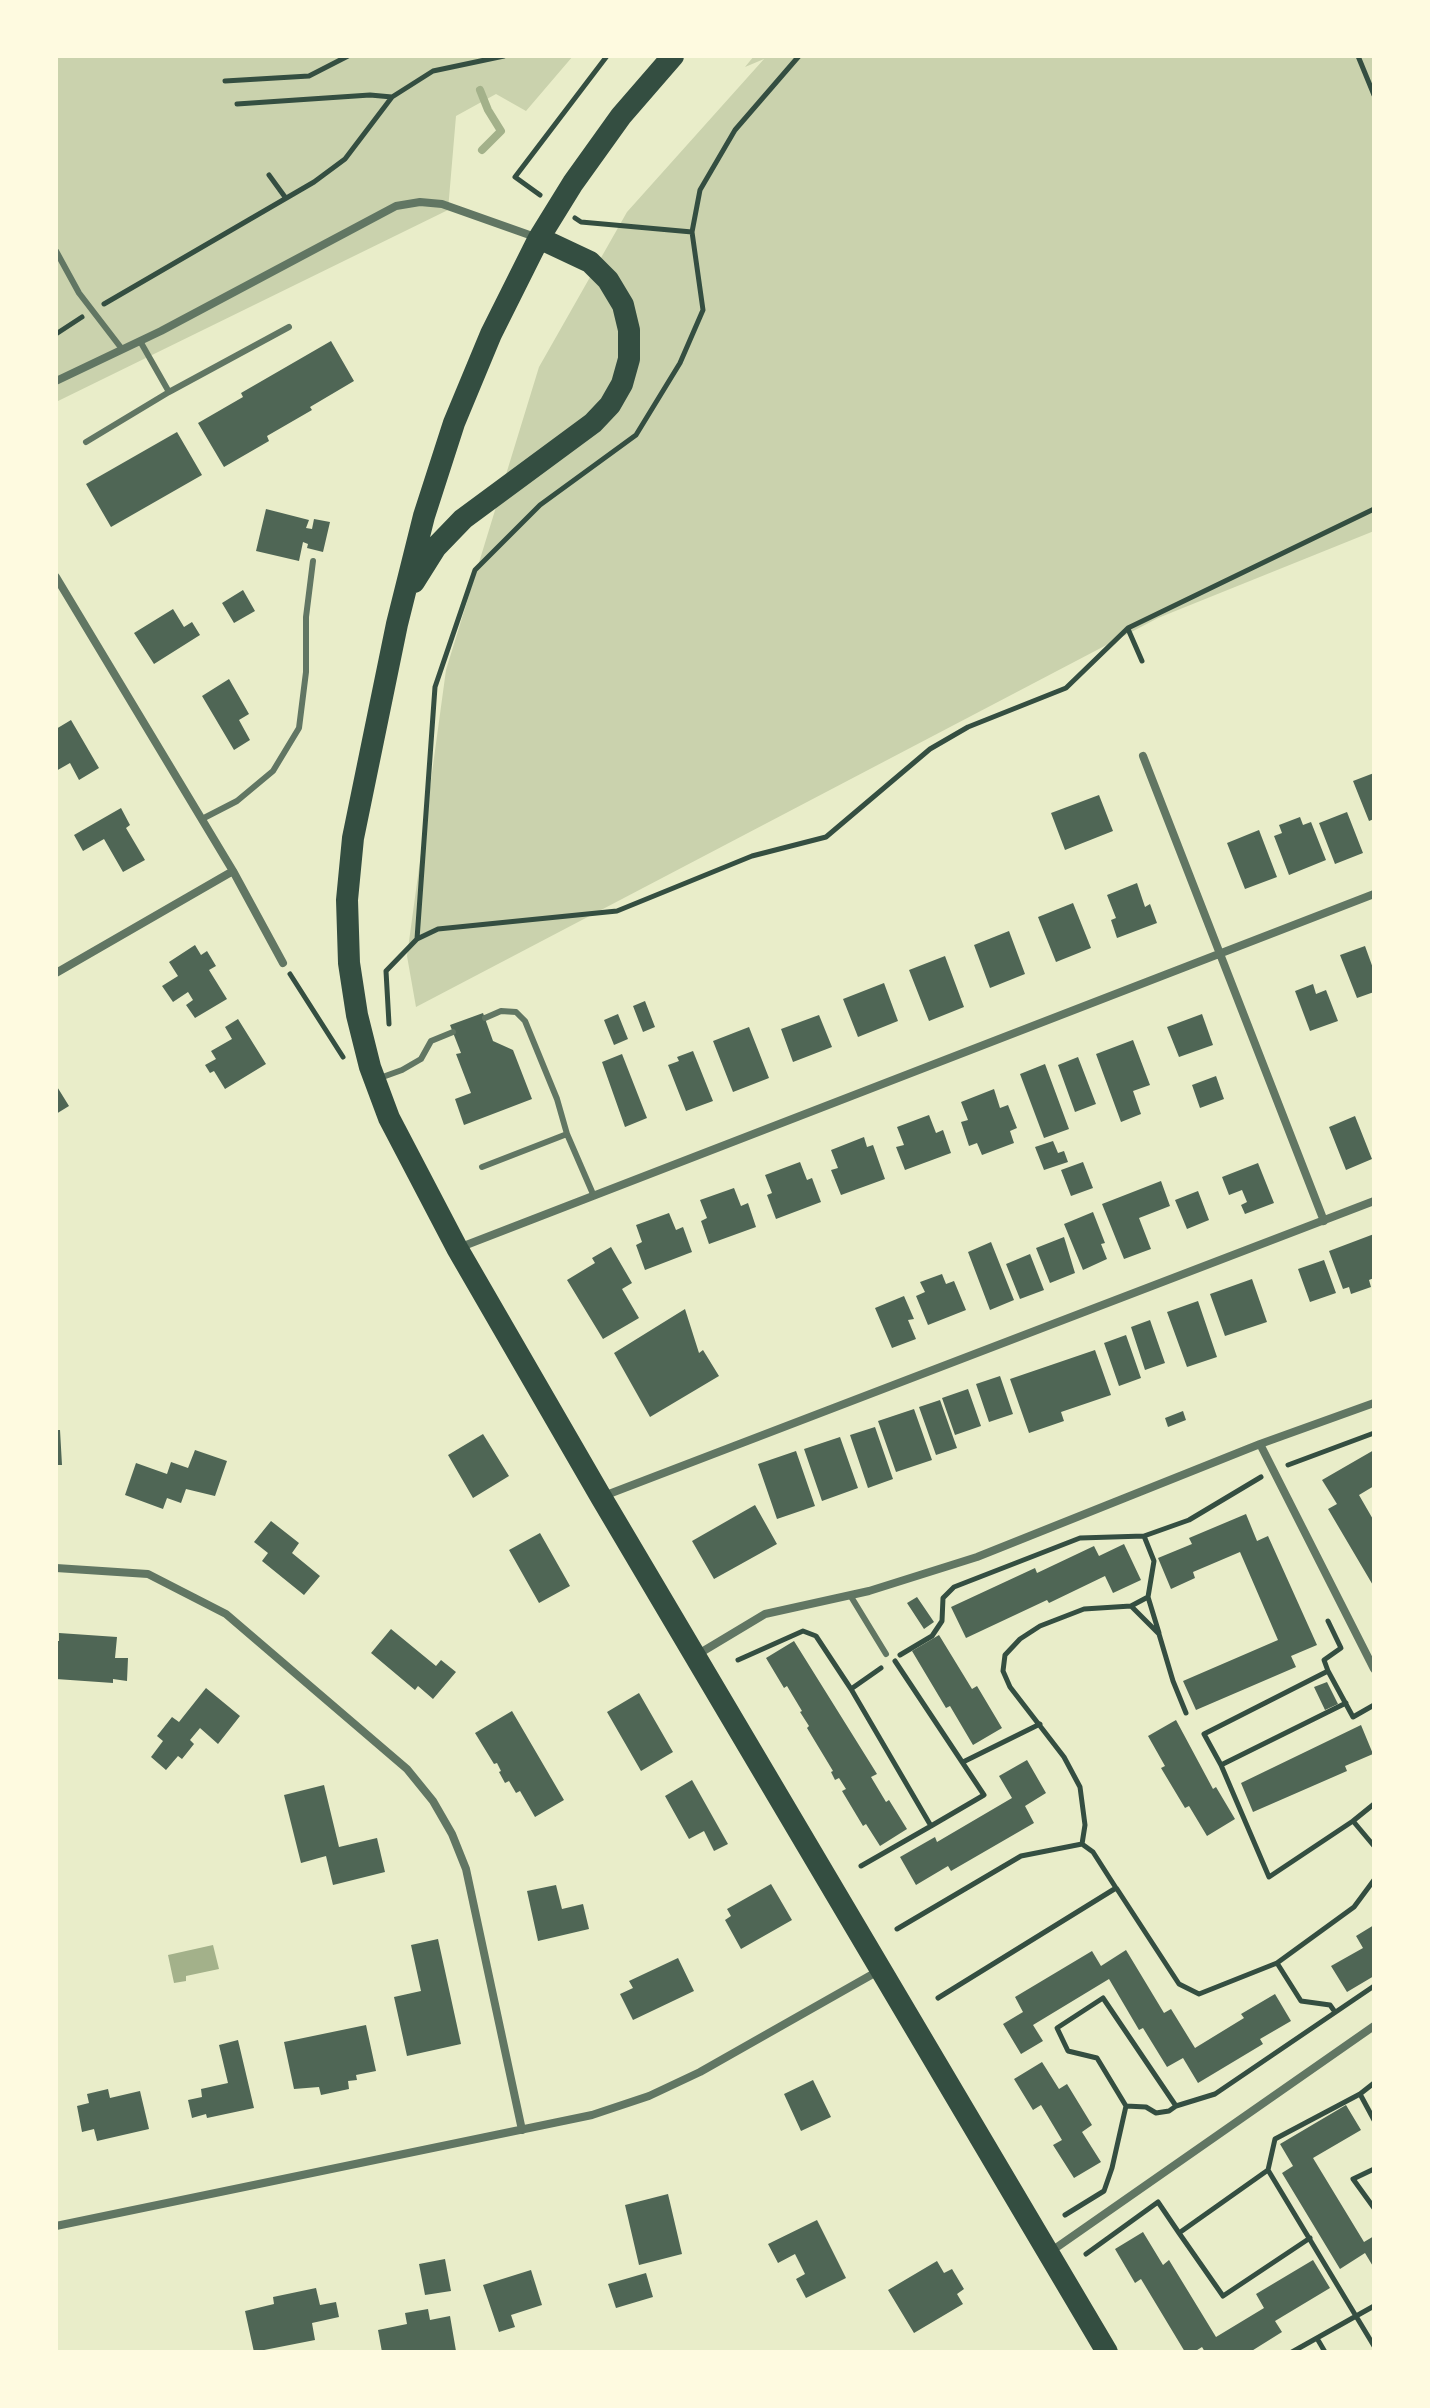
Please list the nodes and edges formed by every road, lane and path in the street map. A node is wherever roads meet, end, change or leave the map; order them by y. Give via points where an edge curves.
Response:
1 (348, 56) edge
2 (504, 56) edge
3 (607, 56) edge
4 (673, 56) edge
5 (799, 56) edge
6 (1358, 56) edge
7 (225, 81) dead end
8 (1374, 95) edge
9 (392, 97) junction
10 (237, 104) dead end
11 (269, 175) dead end
12 (285, 197) junction
13 (558, 208) junction
14 (692, 232) junction
15 (539, 238) junction
16 (56, 251) edge
17 (92, 311) junction
18 (289, 327) dead end
19 (56, 334) edge
20 (140, 341) junction
21 (122, 349) junction
22 (56, 381) edge
23 (169, 392) junction
24 (86, 442) dead end
25 (1374, 509) edge
26 (313, 561) dead end
27 (56, 577) edge
28 (397, 624) junction
29 (1128, 628) junction
30 (1142, 661) dead end
31 (1143, 756) dead end
32 (202, 819) junction
33 (233, 871) junction
34 (1374, 894) edge
35 (417, 939) junction
36 (1219, 953) junction
37 (283, 963) dead end
38 (56, 973) edge
39 (485, 1018) dead end
40 (389, 1024) dead end
41 (453, 1032) dead end
42 (375, 1080) junction
43 (567, 1134) junction
44 (482, 1167) dead end
45 (593, 1194) junction
46 (1374, 1201) edge
47 (1324, 1221) junction
48 (457, 1248) junction
49 (1374, 1403) edge
50 (1374, 1433) edge
51 (1260, 1444) junction
52 (1288, 1465) dead end
53 (1261, 1477) dead end
54 (1251, 1483) junction
55 (1259, 1489) dead end
56 (601, 1497) junction
57 (1144, 1536) junction
58 (56, 1568) edge
59 (850, 1595) junction
60 (1148, 1597) junction
61 (1131, 1606) junction
62 (1328, 1620) dead end
63 (1159, 1634) junction
64 (886, 1654) joint
65 (695, 1656) junction
66 (894, 1659) junction
67 (738, 1660) dead end
68 (1374, 1669) edge
69 (1328, 1671) junction
70 (851, 1689) junction
71 (1346, 1703) junction
72 (1374, 1705) edge
73 (1186, 1713) dead end
74 (1040, 1724) junction
75 (963, 1762) junction
76 (1221, 1765) junction
77 (1374, 1804) edge
78 (1353, 1821) junction
79 (931, 1826) junction
80 (1082, 1844) junction
81 (1374, 1846) edge
82 (861, 1866) dead end
83 (1374, 1880) edge
84 (1116, 1888) junction
85 (897, 1929) dead end
86 (1277, 1963) junction
87 (881, 1970) junction
88 (1374, 1986) edge
89 (938, 1998) dead end
90 (1335, 2012) junction
91 (1374, 2026) edge
92 (1374, 2083) edge
93 (1360, 2094) junction
94 (1126, 2106) junction
95 (1176, 2106) junction
96 (1374, 2120) edge
97 (522, 2130) junction
98 (1374, 2169) edge
99 (1268, 2170) junction
100 (1374, 2208) edge
101 (1065, 2215) dead end
102 (56, 2226) edge
103 (1179, 2233) junction
104 (1310, 2238) junction
105 (1048, 2254) junction
106 (1086, 2254) dead end
107 (1374, 2306) edge
108 (1357, 2316) junction
109 (1318, 2340) junction
110 (1374, 2346) edge
111 (1107, 2352) edge
112 (1292, 2352) edge
113 (1325, 2352) edge

1 - 7 path via 309,76
2 - 9 path via 433,71
3 - 13 path via 515,177
4 - 13 highway via 621,116
5 - 14 path via 735,130 700,190
6 - 8 path
9 - 10 path
9 - 12 path via 345,159
11 - 12 path
12 - 17 path
13 - 14 path via 581,222
13 - 15 highway
14 - 35 path via 703,310 680,363 636,435 540,505 475,570 435,687
15 - 20 street via 442,204 396,206
15 - 28 highway via 454,423
15 - 28 highway via 590,262 623,305 629,359 622,384 593,423 463,519 436,547
16 - 17 lane
17 - 19 path
17 - 21 lane
18 - 23 lane
20 - 21 street
20 - 23 lane
21 - 22 street
23 - 24 lane
25 - 29 path
26 - 32 lane via 299,728 273,771 237,801
27 - 32 street
28 - 42 highway via 353,838 347,900 357,1015
29 - 30 path
29 - 35 path via 1066,688 968,727 930,749 826,837 752,856 617,911 438,929
31 - 36 street
32 - 33 street
33 - 37 street
33 - 38 street
34 - 36 street
35 - 40 path via 386,971
36 - 45 street
36 - 47 street
39 - 43 lane via 516,1012 525,1021
41 - 42 lane via 431,1041 421,1059
42 - 48 highway via 412,1166
43 - 44 lane
43 - 45 lane
45 - 48 street
46 - 47 street
47 - 56 street
48 - 56 highway
49 - 51 street
50 - 52 path
51 - 59 street via 977,1557
51 - 68 street
53 - 54 path
54 - 55 path
54 - 57 path via 1189,1520
56 - 65 highway
57 - 60 path via 1154,1561
57 - 66 path via 1080,1538 954,1587 943,1598 942,1621 932,1636
58 - 97 street via 148,1574 226,1614 416,1779 452,1834 466,1869
59 - 64 lane
59 - 65 street via 765,1614
60 - 61 path
60 - 63 path
61 - 63 path
61 - 74 path via 1084,1609 1040,1626 1005,1655 1003,1671 1010,1687
62 - 69 path via 1341,1648 1324,1660
63 - 73 path
64 - 66 path
65 - 87 highway
66 - 70 path
66 - 75 path
67 - 70 path via 803,1631 816,1636
69 - 71 path
69 - 76 path via 1204,1734
70 - 79 path
71 - 72 path via 1353,1717
71 - 76 path
74 - 75 path
74 - 80 path via 1080,1787
75 - 79 path via 984,1795
76 - 78 path via 1269,1877
77 - 78 path
78 - 81 path
79 - 82 path
80 - 84 path
80 - 85 path via 1021,1856
83 - 86 path via 1354,1907
84 - 86 path via 1179,1984 1199,1994
84 - 89 path
86 - 90 path via 1301,2001 1330,2005
87 - 97 street via 649,2096
87 - 105 highway
88 - 90 path
90 - 95 path via 1215,2094
91 - 105 street
92 - 93 path
93 - 96 path
93 - 99 path via 1275,2139
94 - 95 path via 1156,2113
94 - 95 path via 1097,2058 1068,2051 1057,2028 1103,1998
94 - 101 path via 1104,2191
97 - 102 street
98 - 100 path via 1353,2179
99 - 103 path
99 - 104 path
103 - 104 path via 1223,2296
103 - 106 path via 1158,2202
104 - 108 path
105 - 111 highway
107 - 108 path
108 - 109 path
108 - 110 path
109 - 112 path
109 - 113 path

